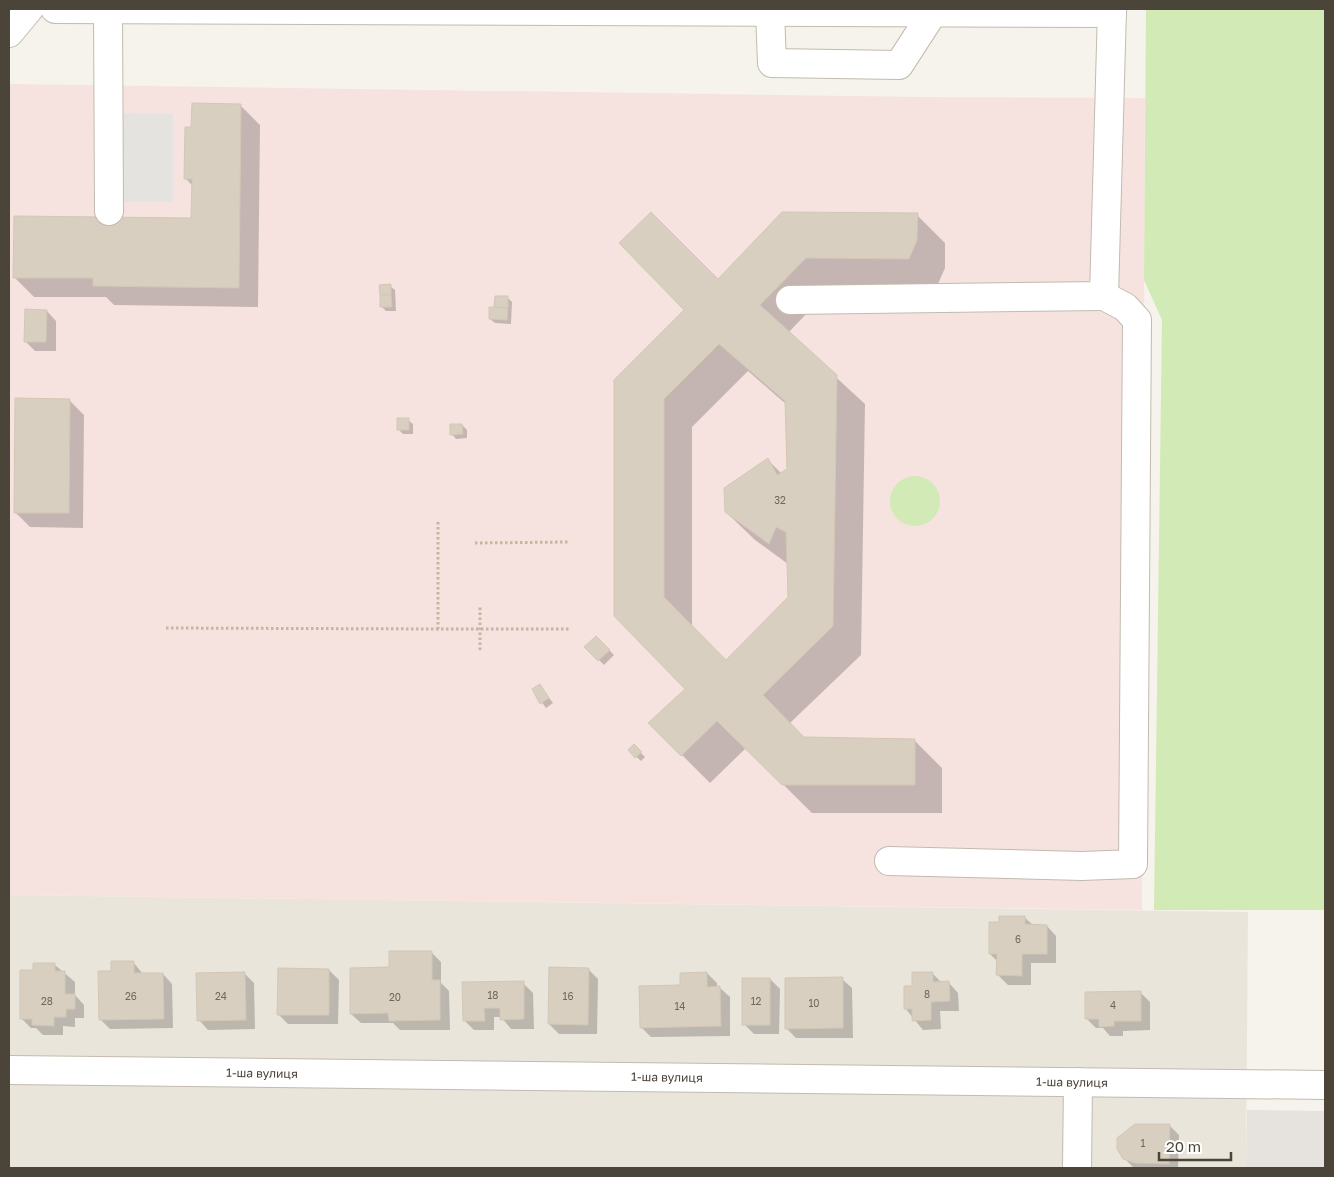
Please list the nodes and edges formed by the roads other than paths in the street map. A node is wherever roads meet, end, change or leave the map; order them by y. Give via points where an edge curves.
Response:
1 (29, 9) edge
2 (55, 9) edge
3 (108, 10) junction
4 (1112, 11) edge
5 (770, 13) junction
6 (932, 14) junction
7 (9, 33) edge
8 (109, 211) dead end
9 (1104, 296) junction
10 (790, 300) dead end
11 (889, 861) dead end
12 (9, 1070) edge
13 (1078, 1082) junction
14 (1325, 1085) edge
15 (1077, 1168) edge

1 - 7 street
2 - 3 street
3 - 5 street
3 - 8 street
4 - 6 street
4 - 9 street
5 - 6 street
5 - 6 street via 772,64 899,65
9 - 10 street
9 - 11 street via 1125,307 1137,320 1133,864 1082,866
12 - 13 street, 1-ша вулиця
13 - 14 street, 1-ша вулиця
13 - 15 street

